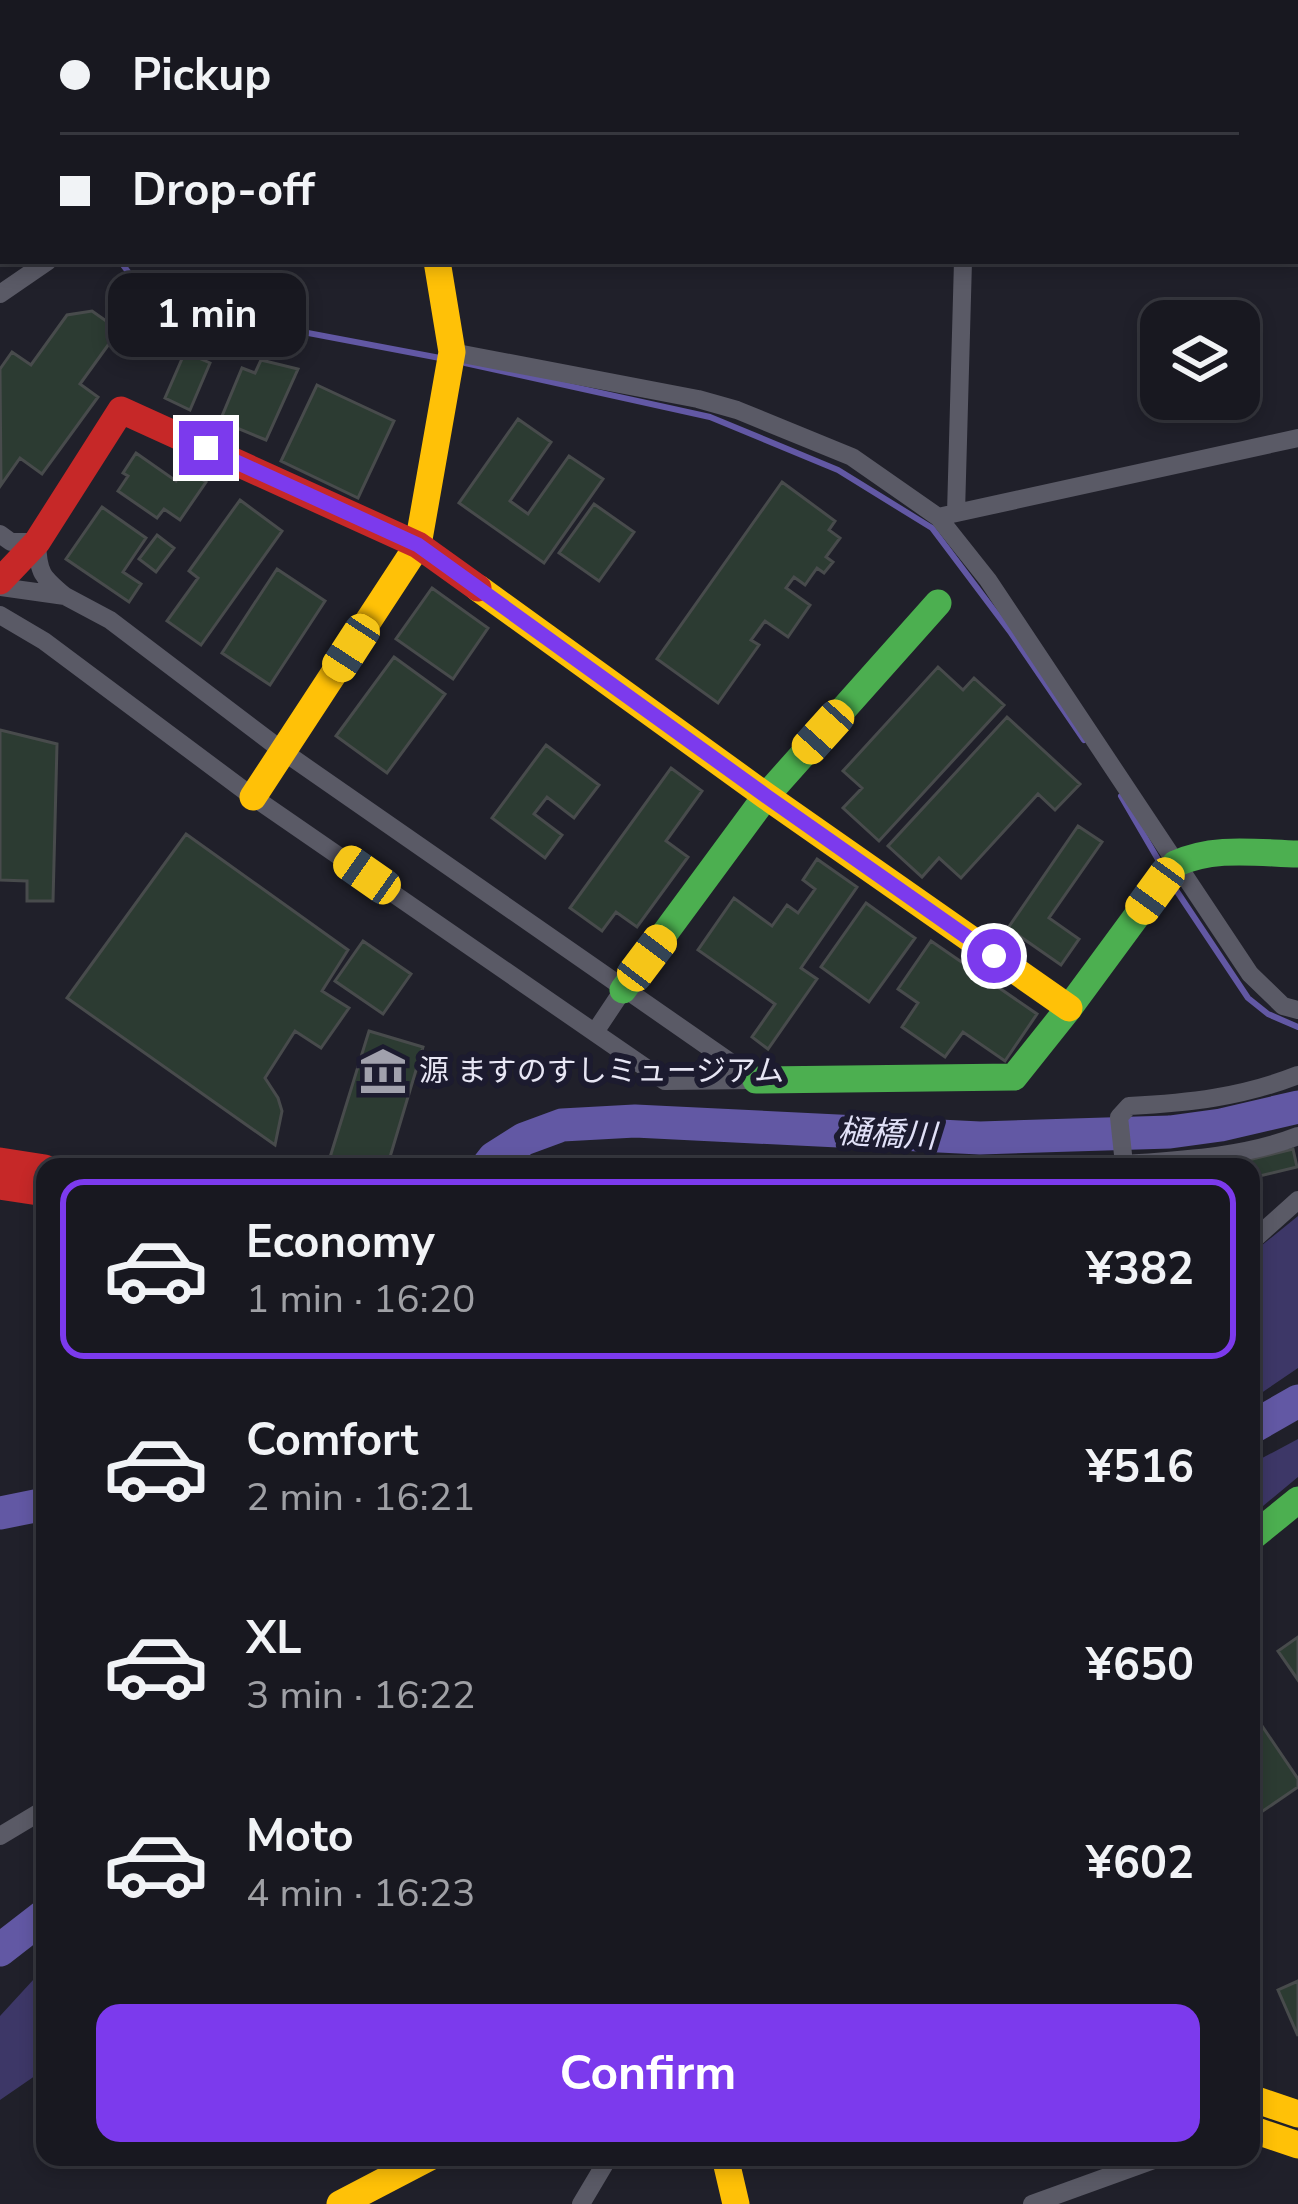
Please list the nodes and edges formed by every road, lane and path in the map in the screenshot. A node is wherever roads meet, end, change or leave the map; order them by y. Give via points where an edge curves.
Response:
1 (44, 264) edge
2 (437, 264) edge
3 (963, 264) edge
4 (0, 294) edge
5 (452, 352) junction
6 (1298, 439) edge
7 (947, 515) junction
8 (0, 535) edge
9 (37, 542) junction
10 (418, 545) junction
11 (0, 584) edge
12 (65, 596) junction
13 (938, 603) dead end
14 (0, 615) edge
15 (284, 752) junction
16 (253, 796) junction
17 (766, 796) junction
18 (1298, 854) edge
19 (1175, 864) junction
20 (623, 990) junction
21 (1069, 1009) junction
22 (1298, 1010) edge
23 (595, 1032) junction
24 (1298, 1075) edge
25 (756, 1080) junction
26 (1298, 1136) edge
27 (1123, 1158) edge
28 (1199, 1158) edge
29 (0, 1161) edge
30 (36, 1167) edge
31 (0, 1186) edge
32 (36, 1192) edge
33 (1298, 1201) edge
34 (1260, 1235) edge
35 (1298, 1500) edge
36 (1260, 1531) edge
37 (36, 1814) edge
38 (0, 1836) edge
39 (1260, 2101) edge
40 (1298, 2114) edge
41 (1260, 2132) edge
42 (1298, 2145) edge
43 (413, 2166) edge
44 (604, 2166) edge
45 (727, 2166) edge
46 (1137, 2166) edge
47 (340, 2204) edge
48 (581, 2204) edge
49 (736, 2204) edge
50 (1032, 2204) edge

1 - 4 street
2 - 5 main road
3 - 7 street
5 - 7 street via 737,410 852,457
5 - 10 main road
6 - 7 street
7 - 19 street
8 - 9 street
9 - 10 main road via 121,410
9 - 11 main road
9 - 12 street via 42,577
10 - 15 main road
10 - 17 main road
11 - 12 street
12 - 15 street via 110,620
13 - 17 main road
14 - 16 street
15 - 16 main road
15 - 20 street
16 - 23 street
17 - 20 main road
17 - 21 main road
18 - 19 main road via 1220,853
19 - 21 main road
19 - 22 street via 1250,974
20 - 23 street
20 - 25 street
21 - 25 main road via 1014,1077
23 - 25 street via 665,1081
24 - 27 street via 1257,1091 1129,1106 1119,1117
26 - 28 street
29 - 30 main road
31 - 32 main road
33 - 34 street
35 - 36 main road
37 - 38 street
39 - 40 main road
41 - 42 main road
43 - 47 main road
44 - 48 street
45 - 49 main road
46 - 50 street

